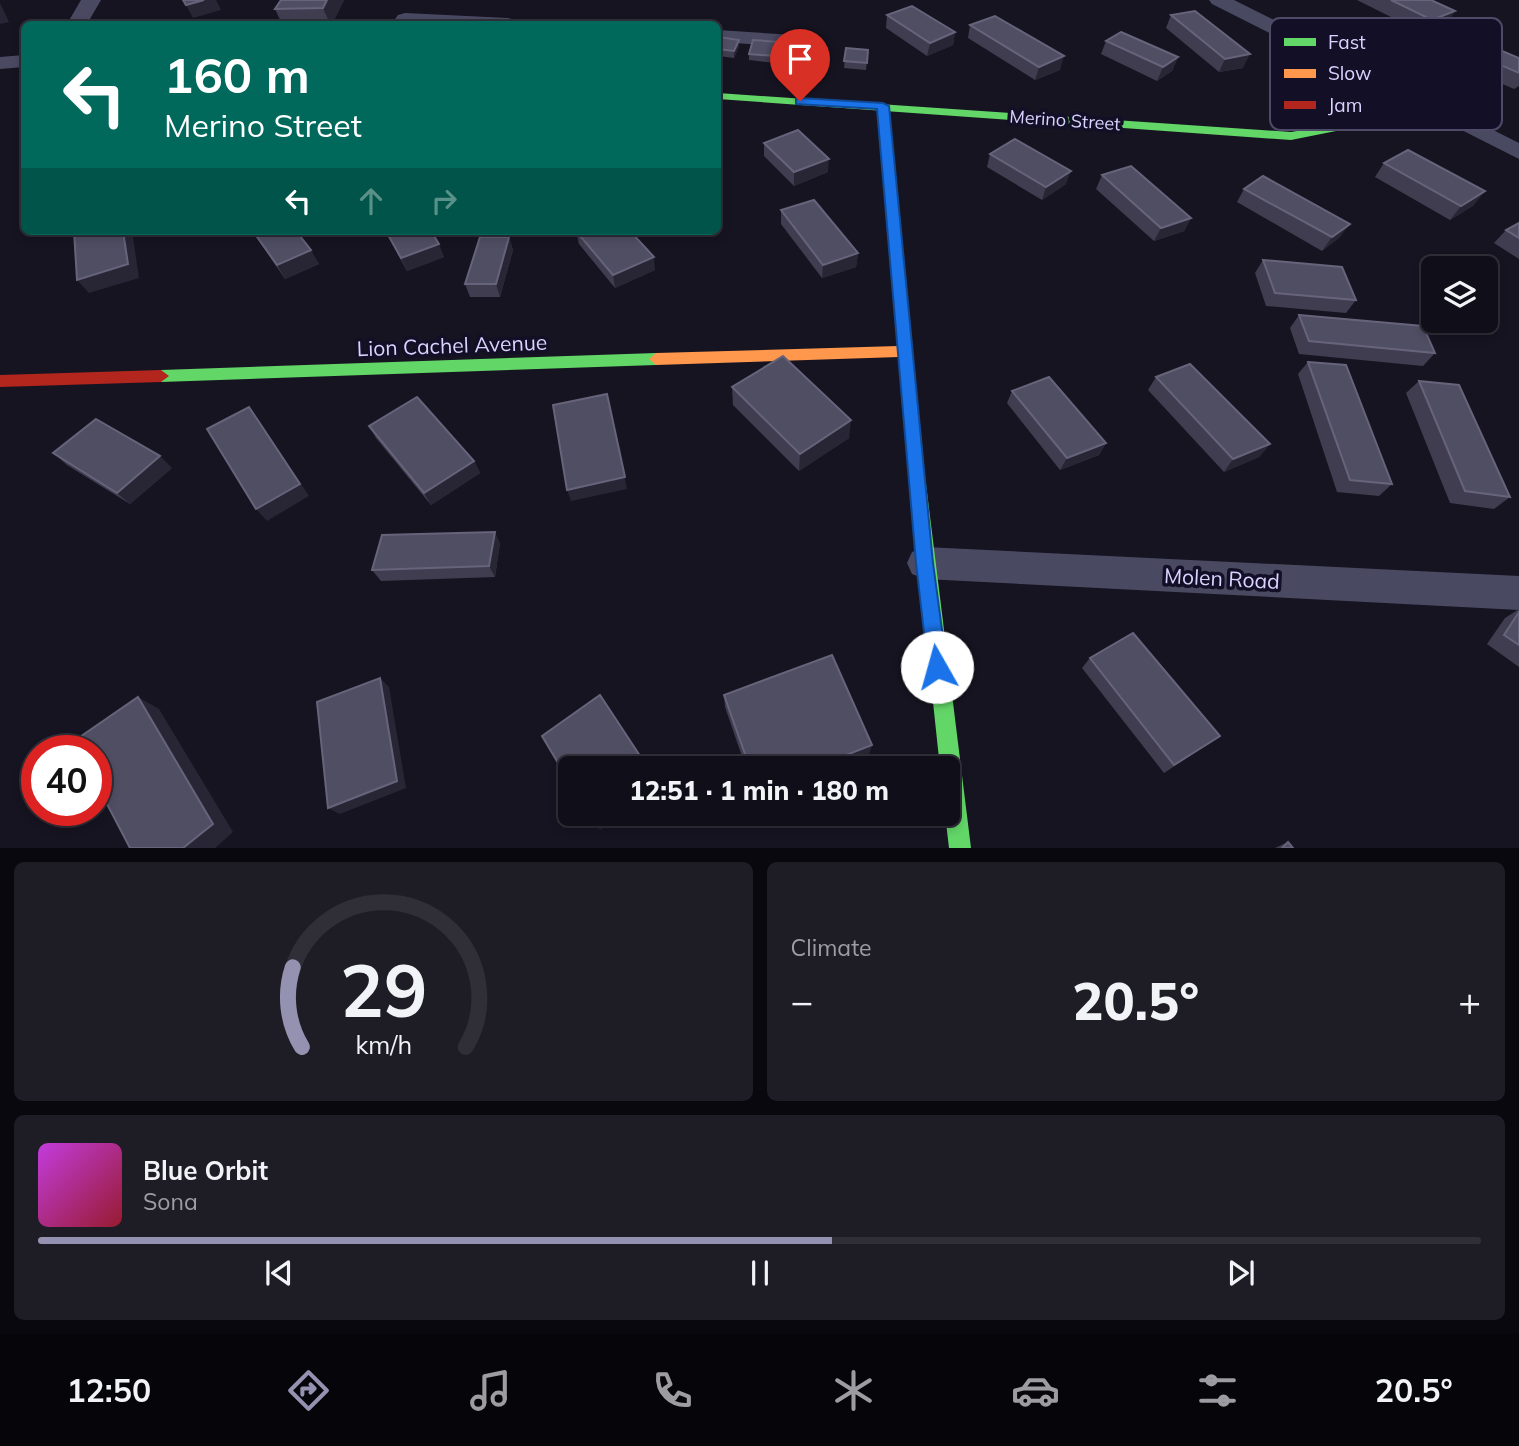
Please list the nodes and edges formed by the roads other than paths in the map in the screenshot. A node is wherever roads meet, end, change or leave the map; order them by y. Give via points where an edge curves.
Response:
1 (92, 0) edge
2 (1219, 0) edge
3 (406, 14) edge
4 (80, 21) edge
5 (477, 21) edge
6 (1270, 26) edge
7 (721, 36) edge
8 (809, 42) edge
9 (21, 61) edge
10 (0, 62) edge
11 (721, 96) edge
12 (883, 106) junction
13 (1334, 130) edge
14 (1475, 130) edge
15 (1519, 152) edge
16 (906, 351) junction
17 (0, 381) edge
18 (925, 563) junction
19 (1519, 593) edge
20 (960, 848) edge

1 - 4 street
2 - 6 street
3 - 5 street
7 - 8 street
9 - 10 street
11 - 12 street, Merino Street
12 - 13 street, Merino Street via 1291,136
12 - 16 street
14 - 15 street
16 - 17 street, Lion Cachel Avenue
16 - 18 street
18 - 19 street, Molen Road
18 - 20 street

